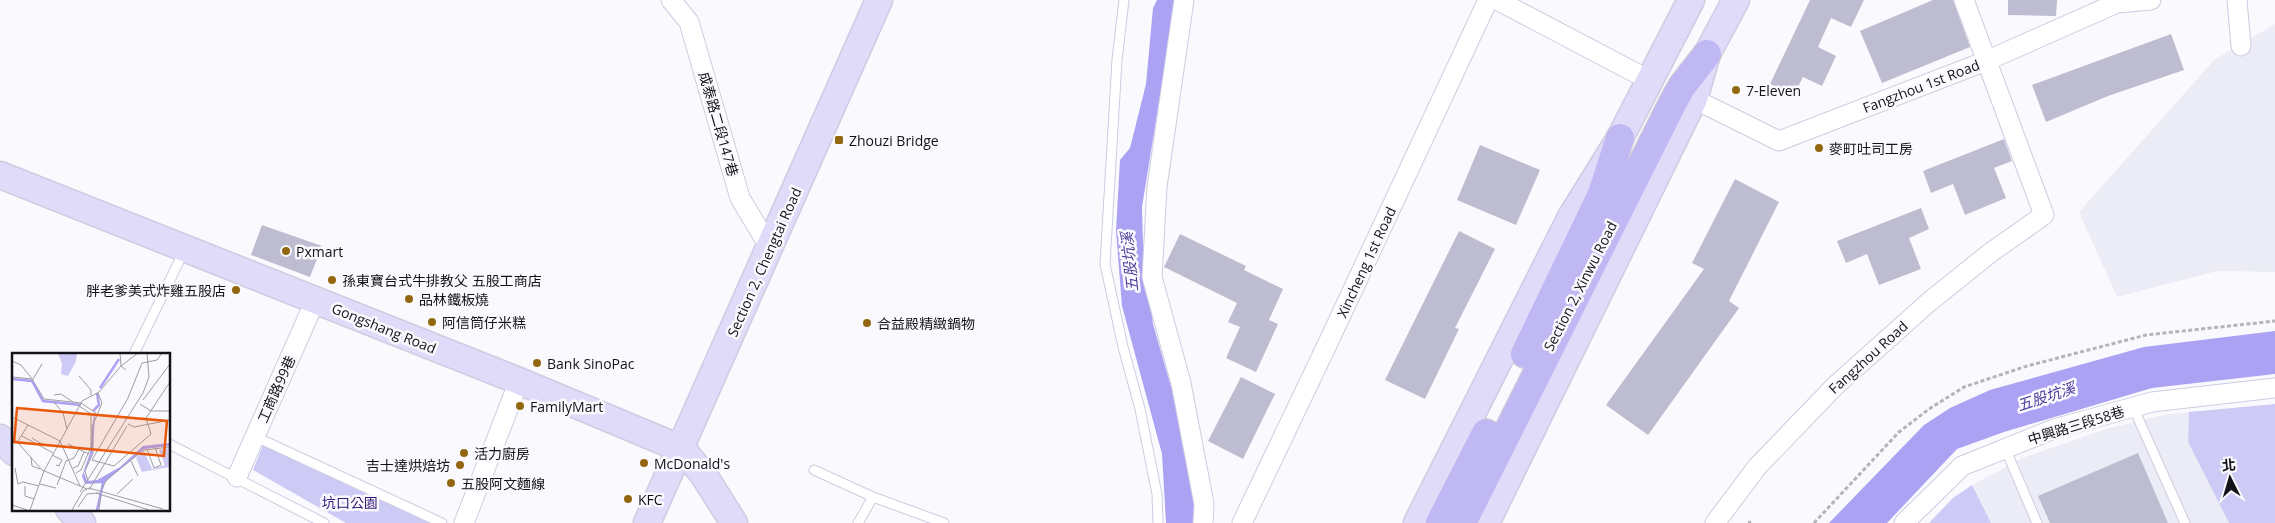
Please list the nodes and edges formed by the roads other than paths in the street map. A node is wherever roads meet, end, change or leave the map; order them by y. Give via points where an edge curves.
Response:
1 (671, 0) edge
2 (879, 0) edge
3 (1124, 0) edge
4 (1184, 0) edge
5 (1488, 0) edge
6 (1497, 0) edge
7 (1691, 0) edge
8 (1736, 0) edge
9 (1964, 0) edge
10 (2151, 0) edge
11 (2237, 0) edge
12 (2241, 46) dead end
13 (1708, 54) junction
14 (1986, 61) junction
15 (1650, 80) junction
16 (1694, 99) junction
17 (1620, 138) junction
18 (0, 175) edge
19 (770, 248) junction
20 (185, 250) junction
21 (315, 301) junction
22 (1540, 345) junction
23 (134, 353) edge
24 (519, 381) junction
25 (2275, 388) edge
26 (2133, 407) junction
27 (256, 436) junction
28 (0, 438) edge
29 (170, 444) edge
30 (682, 448) junction
31 (2005, 448) junction
32 (12, 450) edge
33 (814, 470) dead end
34 (237, 477) junction
35 (873, 497) junction
36 (69, 510) edge
37 (320, 522) edge
38 (82, 523) edge
39 (442, 523) edge
40 (464, 523) edge
41 (648, 523) edge
42 (734, 523) edge
43 (858, 523) edge
44 (944, 523) edge
45 (1158, 523) edge
46 (1203, 523) edge
47 (1242, 523) edge
48 (1417, 523) edge
49 (1440, 523) edge
50 (1462, 523) edge
51 (1486, 523) edge
52 (1715, 523) edge
53 (1904, 523) edge
54 (2037, 523) edge
55 (2185, 523) edge

1 - 19 street, 成泰路二段147巷 via 689,22 740,198
2 - 19 main road, Section 2, Chengtai Road
3 - 45 lane via 1117,60 1105,264 1140,410 1157,494
4 - 46 street via 1157,187 1152,276 1181,383 1204,504
5 - 47 street, Xincheng 1st Road
6 - 15 street
7 - 15 main road, Section 2, Xinwu Road
8 - 13 main road, Section 2, Xinwu Road
9 - 14 street
10 - 14 street, Fangzhou 1st Road via 2117,3
11 - 12 street
13 - 16 main road, Section 2, Xinwu Road
13 - 22 main road, Section 2, Xinwu Road via 1682,86
14 - 16 street, Fangzhou 1st Road via 1779,141
14 - 52 street, Fangzhou Road via 2044,215 1929,302 1835,386 1757,466
15 - 17 main road, Section 2, Xinwu Road
16 - 51 main road, Section 2, Xinwu Road
17 - 22 main road, Section 2, Xinwu Road via 1602,194
17 - 48 main road, Section 2, Xinwu Road via 1570,217
18 - 20 main road, Gongshang Road
19 - 30 main road, Section 2, Chengtai Road
20 - 21 main road, Gongshang Road
20 - 23 lane
21 - 24 main road, Gongshang Road
21 - 27 street, 工商路99巷
22 - 49 main road, Section 2, Xinwu Road
22 - 50 main road, Section 2, Xinwu Road
24 - 30 main road, Gongshang Road
24 - 40 street
25 - 26 street, 中興路三段58巷
26 - 31 street, 中興路三段58巷 via 2054,429
26 - 55 lane
27 - 34 street, 工商路99巷
27 - 39 lane
28 - 32 main road
29 - 34 lane
30 - 41 main road, Section 2, Chengtai Road
30 - 42 main road, Gongshang Road
31 - 53 street, 中興路三段58巷 via 1962,466
31 - 54 lane
33 - 35 lane
34 - 37 lane
35 - 43 lane
35 - 44 lane
36 - 38 main road

